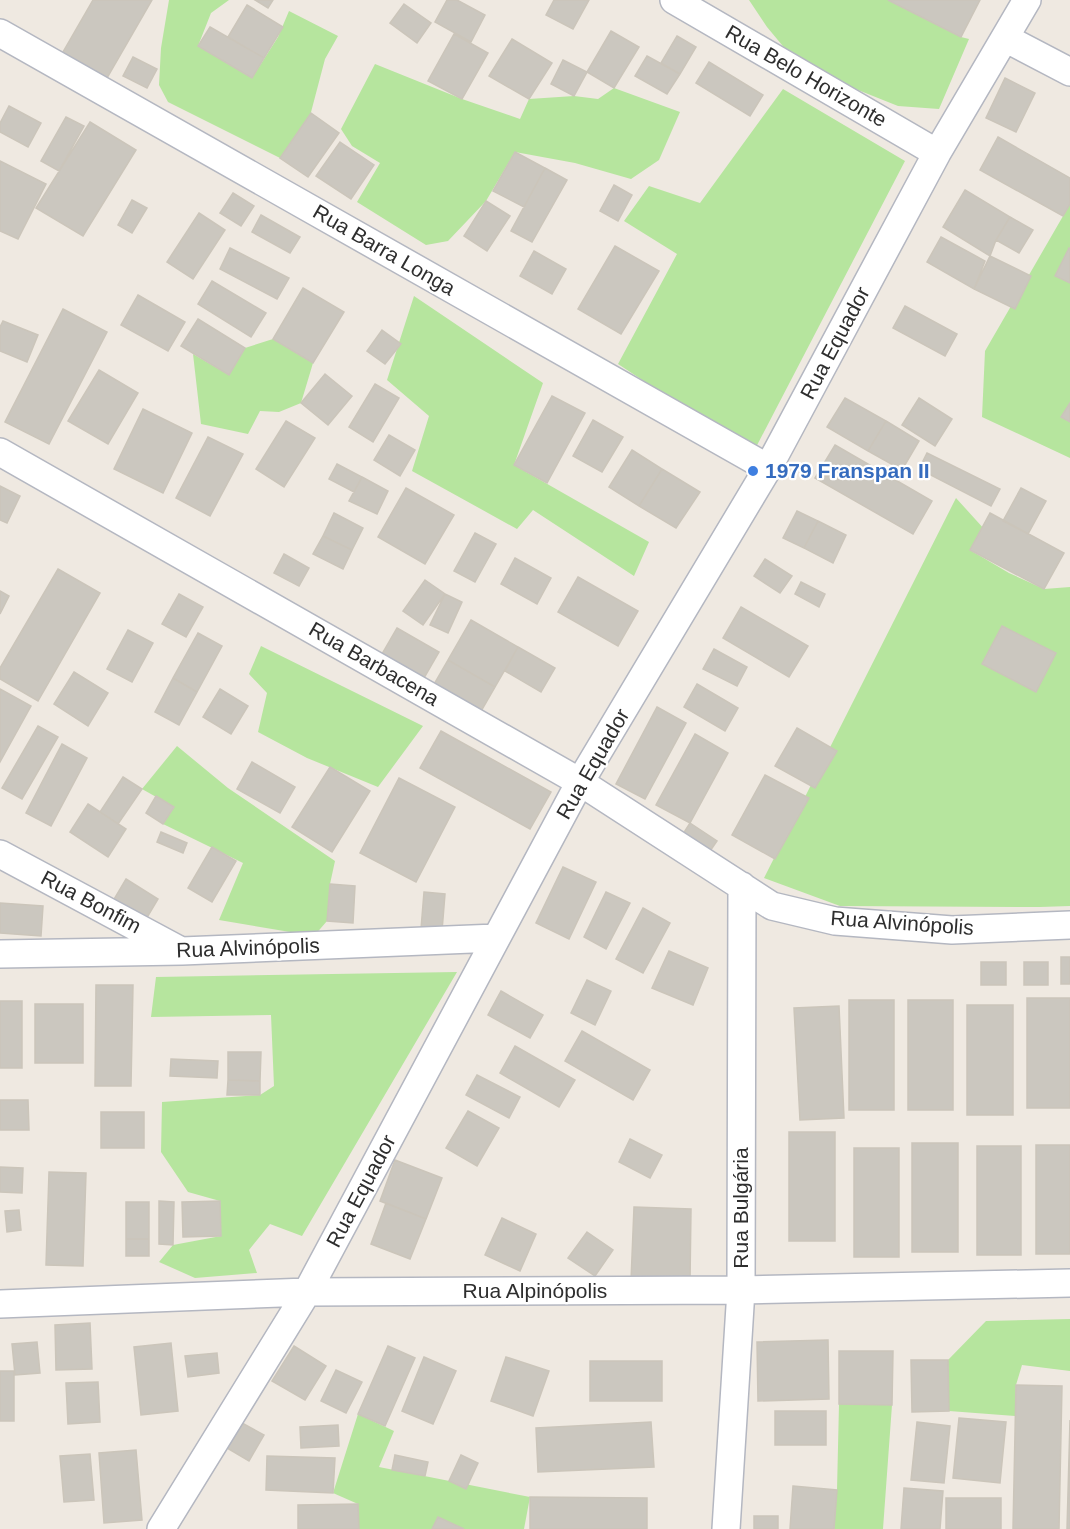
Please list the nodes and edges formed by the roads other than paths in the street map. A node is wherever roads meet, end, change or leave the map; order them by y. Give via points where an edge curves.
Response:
1 (674, 0) edge
2 (1027, 0) edge
3 (0, 33) edge
4 (1005, 38) junction
5 (1070, 72) edge
6 (937, 153) junction
7 (0, 452) edge
8 (768, 468) junction
9 (580, 782) junction
10 (0, 854) edge
11 (742, 886) junction
12 (1070, 925) edge
13 (496, 938) junction
14 (182, 951) junction
15 (0, 954) edge
16 (1070, 1283) edge
17 (741, 1290) junction
18 (307, 1292) junction
19 (0, 1304) edge
20 (161, 1529) edge
21 (726, 1529) edge

1 - 6 street, Rua Belo Horizonte
2 - 4 street, Rua Equador
3 - 8 street, Rua Barra Longa
4 - 5 street
4 - 6 street, Rua Equador
6 - 8 street, Rua Equador
7 - 9 street, Rua Barbacena
8 - 9 street, Rua Equador
9 - 11 street, Rua Barbacena
9 - 13 street, Rua Equador
10 - 14 street, Rua Bonfim
11 - 12 street, Rua Alvinópolis via 772,906 835,921 952,930
11 - 17 street, Rua Bulgária
13 - 14 street, Rua Alvinópolis
13 - 18 street, Rua Equador
14 - 15 street, Rua Alvinópolis
16 - 17 street, Rua Alpinópolis
17 - 18 street, Rua Alpinópolis
17 - 21 street, Rua Bulgária
18 - 19 street, Rua Alpinópolis
18 - 20 street, Rua Equador

